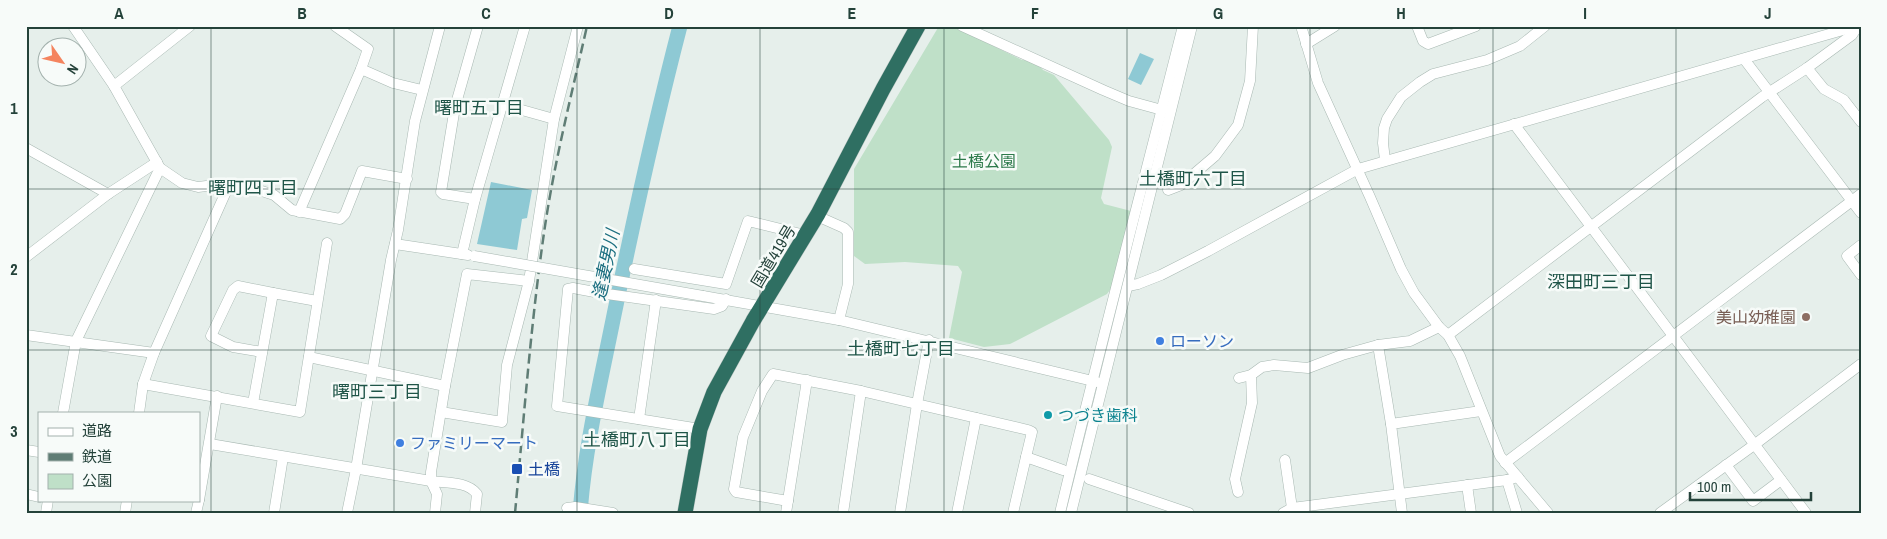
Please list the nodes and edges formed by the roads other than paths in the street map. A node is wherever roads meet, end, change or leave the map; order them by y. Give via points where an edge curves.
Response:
1 (190, 26) edge
2 (335, 26) edge
3 (440, 26) edge
4 (478, 26) edge
5 (526, 26) edge
6 (578, 26) edge
7 (918, 26) edge
8 (962, 26) edge
9 (1182, 26) edge
10 (1192, 26) edge
11 (1253, 26) edge
12 (1300, 26) edge
13 (1335, 26) edge
14 (1417, 26) edge
15 (1476, 26) edge
16 (1545, 26) edge
17 (1858, 26) edge
18 (74, 27) edge
19 (1306, 44) junction
20 (1744, 59) junction
21 (1807, 68) junction
22 (361, 69) junction
23 (114, 86) junction
24 (422, 90) junction
25 (1769, 94) junction
26 (504, 105) junction
27 (1162, 110) junction
28 (554, 119) junction
29 (1861, 122) edge
30 (1514, 124) junction
31 (26, 148) edge
32 (1385, 160) junction
33 (158, 165) junction
34 (1358, 169) junction
35 (407, 179) junction
36 (229, 185) junction
37 (1168, 190) dead end
38 (108, 194) junction
39 (1861, 194) edge
40 (475, 199) junction
41 (1851, 201) junction
42 (299, 212) junction
43 (1861, 213) edge
44 (817, 216) junction
45 (1592, 226) junction
46 (805, 235) junction
47 (328, 243) dead end
48 (395, 244) junction
49 (1861, 245) edge
50 (462, 254) junction
51 (26, 257) edge
52 (634, 269) dead end
53 (1861, 276) edge
54 (529, 281) junction
55 (1128, 286) junction
56 (273, 293) junction
57 (726, 299) junction
58 (656, 300) junction
59 (317, 301) junction
60 (763, 306) junction
61 (839, 320) junction
62 (1440, 327) junction
63 (26, 335) edge
64 (1448, 336) junction
65 (1673, 336) junction
66 (929, 340) junction
67 (76, 342) junction
68 (1378, 345) junction
69 (154, 352) junction
70 (262, 352) junction
71 (309, 357) junction
72 (1861, 364) edge
73 (372, 371) junction
74 (1251, 375) junction
75 (1239, 378) dead end
76 (807, 380) junction
77 (1092, 380) junction
78 (1102, 383) junction
79 (143, 384) junction
80 (445, 386) junction
81 (861, 391) junction
82 (217, 396) junction
83 (253, 403) junction
84 (917, 404) junction
85 (63, 412) edge
86 (139, 412) edge
87 (441, 412) junction
88 (1481, 412) junction
89 (976, 418) junction
90 (639, 419) junction
91 (1391, 424) junction
92 (700, 429) junction
93 (210, 444) junction
94 (1754, 445) junction
95 (283, 457) junction
96 (1026, 457) junction
97 (1285, 460) dead end
98 (1505, 462) junction
99 (1726, 465) junction
100 (356, 469) junction
101 (1063, 470) dead end
102 (1518, 477) junction
103 (1089, 479) dead end
104 (1507, 480) junction
105 (1781, 480) junction
106 (431, 482) junction
107 (452, 484) junction
108 (1467, 486) junction
109 (1238, 492) dead end
110 (1400, 493) junction
111 (437, 494) junction
112 (200, 495) edge
113 (788, 501) junction
114 (569, 510) edge
115 (1287, 510) edge
116 (274, 513) edge
117 (346, 513) edge
118 (435, 513) edge
119 (475, 513) edge
120 (613, 513) edge
121 (685, 513) edge
122 (786, 513) edge
123 (843, 513) edge
124 (900, 513) edge
125 (957, 513) edge
126 (1013, 513) edge
127 (1060, 513) edge
128 (1072, 513) edge
129 (1190, 513) edge
130 (1402, 513) edge
131 (1471, 513) edge
132 (1517, 513) edge
133 (1548, 513) edge
134 (1660, 513) edge
135 (1806, 513) edge

1 - 23 street
2 - 22 street via 368,49
3 - 24 street
4 - 40 street via 457,100 441,192
5 - 26 street
6 - 28 street
7 - 44 highway, 国道419号
8 - 27 street via 1112,94
9 - 27 street
10 - 55 street
11 - 37 street via 1250,81 1238,125 1215,156 1181,185
12 - 19 street
13 - 19 street
14 - 15 street via 1423,41 1428,44
16 - 32 street via 1520,46 1486,60 1433,74 1420,82 1401,98 1386,119
17 - 20 street
17 - 21 street via 1852,35
18 - 23 street
19 - 34 street via 1318,84
20 - 25 street
20 - 30 street
21 - 25 street
21 - 29 street via 1824,89 1844,100
22 - 24 street via 393,83
22 - 42 street
23 - 33 street
24 - 35 street
25 - 41 street
25 - 45 street
26 - 28 street
26 - 40 street
27 - 77 street
28 - 54 street
30 - 32 street
30 - 45 street
31 - 38 street
32 - 34 street
33 - 36 street via 182,183 198,187
33 - 38 street
33 - 67 street
34 - 55 street via 1161,275
34 - 62 street via 1401,270
35 - 42 street via 362,171 340,219
35 - 48 street
36 - 42 street via 263,190
36 - 69 street
38 - 51 street
39 - 41 street
40 - 50 street
41 - 43 street
41 - 65 street
44 - 46 highway, 国道419号
44 - 61 street via 848,232 848,284
45 - 64 street
45 - 65 street
46 - 52 street via 748,221 726,284
46 - 60 highway, 国道419号
47 - 59 street
48 - 50 street
48 - 73 street
49 - 53 street via 1847,256
50 - 57 street, bridge
54 - 80 street via 467,274
54 - 87 street via 507,365 502,422
55 - 78 street
56 - 59 street
56 - 70 street
56 - 70 street via 238,286 211,336 233,347
57 - 58 street via 722,306 714,309
57 - 60 street
58 - 90 street
58 - 90 street via 626,297 603,289 568,290 557,406
59 - 71 street
60 - 61 street
60 - 92 highway, 国道419号 via 714,392
61 - 66 street
62 - 64 street
62 - 68 street via 1410,340
63 - 67 street
64 - 88 street via 1460,356
65 - 94 street
65 - 98 street
66 - 77 street
66 - 84 street
67 - 69 street
67 - 85 street
68 - 74 street via 1308,368 1274,365 1262,367
68 - 91 street
69 - 79 street
70 - 83 street
71 - 73 street
71 - 83 street via 300,412
72 - 94 street
73 - 80 street
73 - 100 street
74 - 75 street
74 - 109 street via 1252,403 1235,479
76 - 81 street
76 - 113 street
76 - 113 street via 770,376 743,437 734,489
77 - 78 street
77 - 127 street
78 - 128 street
79 - 82 street
79 - 86 street
80 - 87 street
81 - 84 street
81 - 123 street
82 - 83 street
82 - 93 street
84 - 89 street
84 - 124 street
87 - 106 street
88 - 91 street
88 - 98 street
89 - 96 street via 1032,432
89 - 125 street
90 - 92 street
91 - 110 street
92 - 121 highway, 国道419号
93 - 95 street
93 - 112 street
94 - 99 street
94 - 105 street
95 - 100 street
95 - 116 street
96 - 101 street
96 - 126 street
97 - 115 street
98 - 102 street
99 - 105 street via 1753,501
99 - 134 street
100 - 106 street
100 - 117 street
102 - 104 street
102 - 133 street
103 - 129 street
104 - 108 street
104 - 132 street
105 - 135 street
106 - 107 street
106 - 111 street
107 - 111 street
107 - 119 street via 473,488 477,494
108 - 110 street
108 - 131 street
110 - 115 street
110 - 130 street
111 - 118 street
113 - 122 street
114 - 120 street

